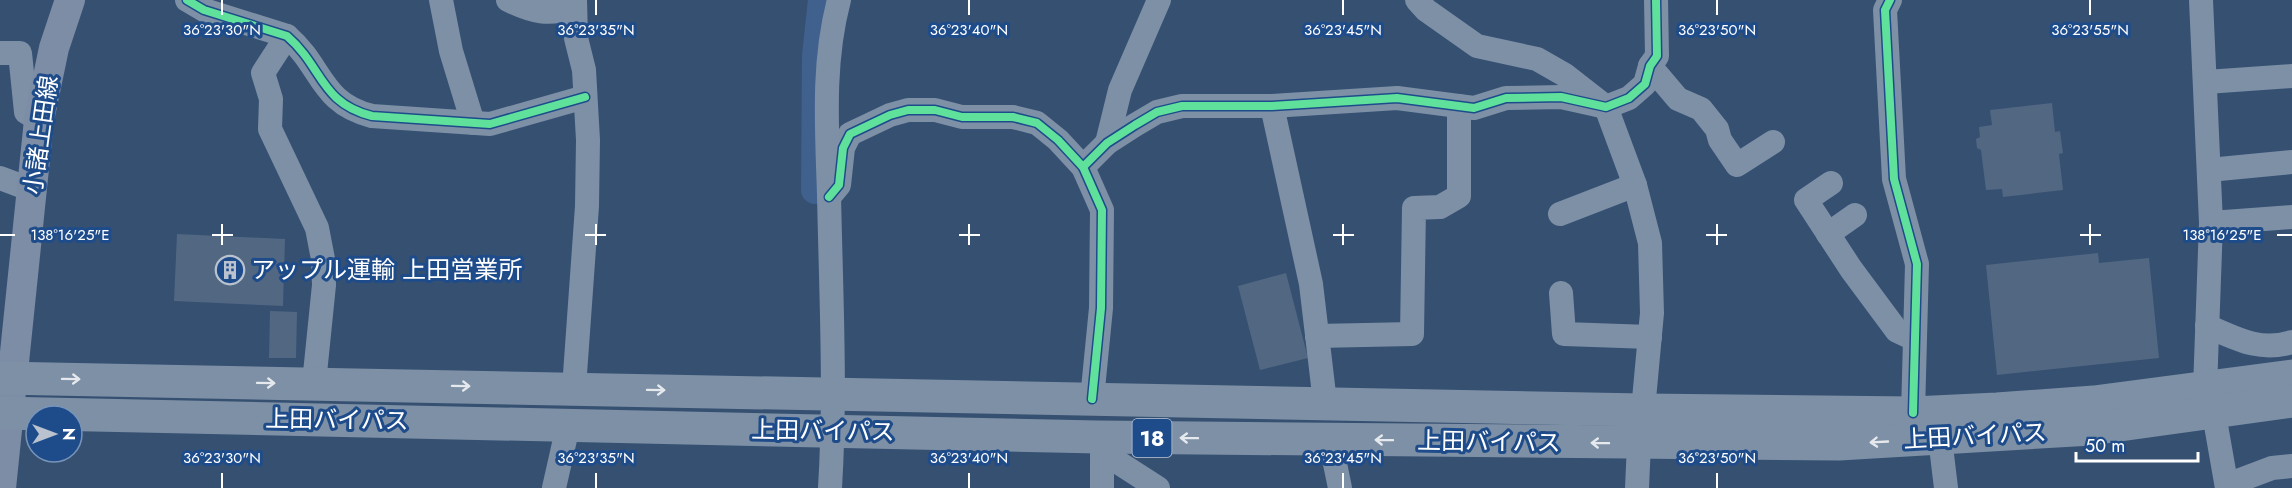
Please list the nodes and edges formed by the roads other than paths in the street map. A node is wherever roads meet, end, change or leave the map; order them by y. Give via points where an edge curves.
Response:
1 (70, 0) edge
2 (187, 0) edge
3 (441, 0) edge
4 (508, 0) edge
5 (839, 0) edge
6 (1159, 0) edge
7 (1417, 0) edge
8 (1656, 0) edge
9 (1889, 0) edge
10 (2201, 0) edge
11 (575, 4) edge
12 (287, 36) junction
13 (0, 53) edge
14 (1650, 66) junction
15 (2292, 76) edge
16 (2206, 82) junction
17 (585, 97) junction
18 (1272, 106) junction
19 (1459, 106) junction
20 (1605, 106) junction
21 (39, 120) junction
22 (473, 123) junction
23 (1773, 142) dead end
24 (1107, 144) junction
25 (2292, 162) edge
26 (1083, 167) junction
27 (2209, 170) junction
28 (0, 178) edge
29 (1831, 183) dead end
30 (1635, 185) junction
31 (32, 190) junction
32 (829, 196) junction
33 (1560, 214) dead end
34 (1856, 215) dead end
35 (2292, 216) edge
36 (2211, 223) junction
37 (1828, 234) junction
38 (1561, 293) dead end
39 (2207, 326) junction
40 (1317, 336) junction
41 (1650, 337) junction
42 (1914, 339) junction
43 (2292, 342) edge
44 (2292, 376) edge
45 (7, 378) edge
46 (314, 383) junction
47 (574, 388) junction
48 (833, 394) junction
49 (1324, 394) dead end
50 (1092, 399) junction
51 (2210, 401) junction
52 (2292, 401) edge
53 (1643, 410) junction
54 (5, 413) edge
55 (1913, 413) junction
56 (568, 426) junction
57 (833, 431) junction
58 (1940, 438) junction
59 (1639, 443) junction
60 (1100, 445) junction
61 (1333, 454) dead end
62 (2292, 466) edge
63 (2227, 486) edge
64 (1, 488) edge
65 (554, 488) edge
66 (831, 488) edge
67 (1102, 488) edge
68 (1158, 488) edge
69 (1340, 488) edge
70 (1637, 488) edge
71 (1946, 488) edge

1 - 21 main road, 小諸上田線 via 54,48
2 - 12 street via 212,13
3 - 22 street via 451,51
4 - 11 street via 535,12 553,13
5 - 32 street via 827,60
6 - 24 street via 1120,90
7 - 20 street via 1477,46 1538,59
8 - 14 street via 1657,56
9 - 42 street via 1885,10 1894,179 1917,264
10 - 16 street
11 - 17 street
12 - 22 street via 298,45 336,100 354,112
12 - 46 street via 263,73 271,99 270,129 317,228 323,259
13 - 21 street via 20,53 26,112
14 - 20 street via 1645,84 1629,98
14 - 23 street via 1678,99 1701,109 1737,165
15 - 16 street
16 - 27 street
17 - 22 street via 490,124
17 - 47 street via 587,206
18 - 19 street via 1397,99
18 - 24 street via 1182,106 1157,112
18 - 40 street via 1311,284
19 - 20 street via 1474,108 1506,98 1561,97
19 - 40 street via 1459,196 1440,207 1414,208 1412,334
20 - 30 street
21 - 31 main road, 小諸上田線
24 - 26 street
25 - 27 street
26 - 32 street via 1037,123 1013,117 962,117 935,110 908,110 850,134 843,148 839,185
26 - 50 street via 1102,210 1101,308
27 - 36 street
28 - 31 street
29 - 37 street via 1806,201
30 - 33 street
30 - 41 street via 1650,243
31 - 45 main road, 小諸上田線
32 - 48 street
34 - 37 street
35 - 36 street
36 - 39 street
37 - 42 street via 1897,331
38 - 41 street via 1564,334
39 - 43 street via 2250,345
39 - 51 street
40 - 49 street
41 - 53 street
42 - 55 street
44 - 51 highway, 上田バイパス / 18
45 -> 46 highway, 上田バイパス / 18
45 - 54 main road, 小諸上田線
46 -> 47 highway, 上田バイパス / 18
47 -> 48 highway, 上田バイパス / 18
48 - 50 highway, 上田バイパス / 18
48 - 57 street
50 - 53 highway, 上田バイパス / 18
51 - 52 highway, 上田バイパス / 18
51 - 55 highway, 上田バイパス / 18 via 2094,402
51 - 58 highway, 上田バイパス / 18 via 2091,429
51 - 63 street
53 - 55 highway, 上田バイパス / 18
54 - 56 highway, 上田バイパス / 18
54 - 64 main road, 小諸上田線
56 - 57 highway, 上田バイパス / 18
56 - 65 street
57 - 60 highway, 上田バイパス / 18
57 - 66 street
58 -> 59 highway, 上田バイパス / 18 via 1839,444
58 - 71 street
59 -> 60 highway, 上田バイパス / 18
59 - 70 street
60 - 67 street
60 - 68 street
61 - 69 street
62 - 63 street via 2272,468

